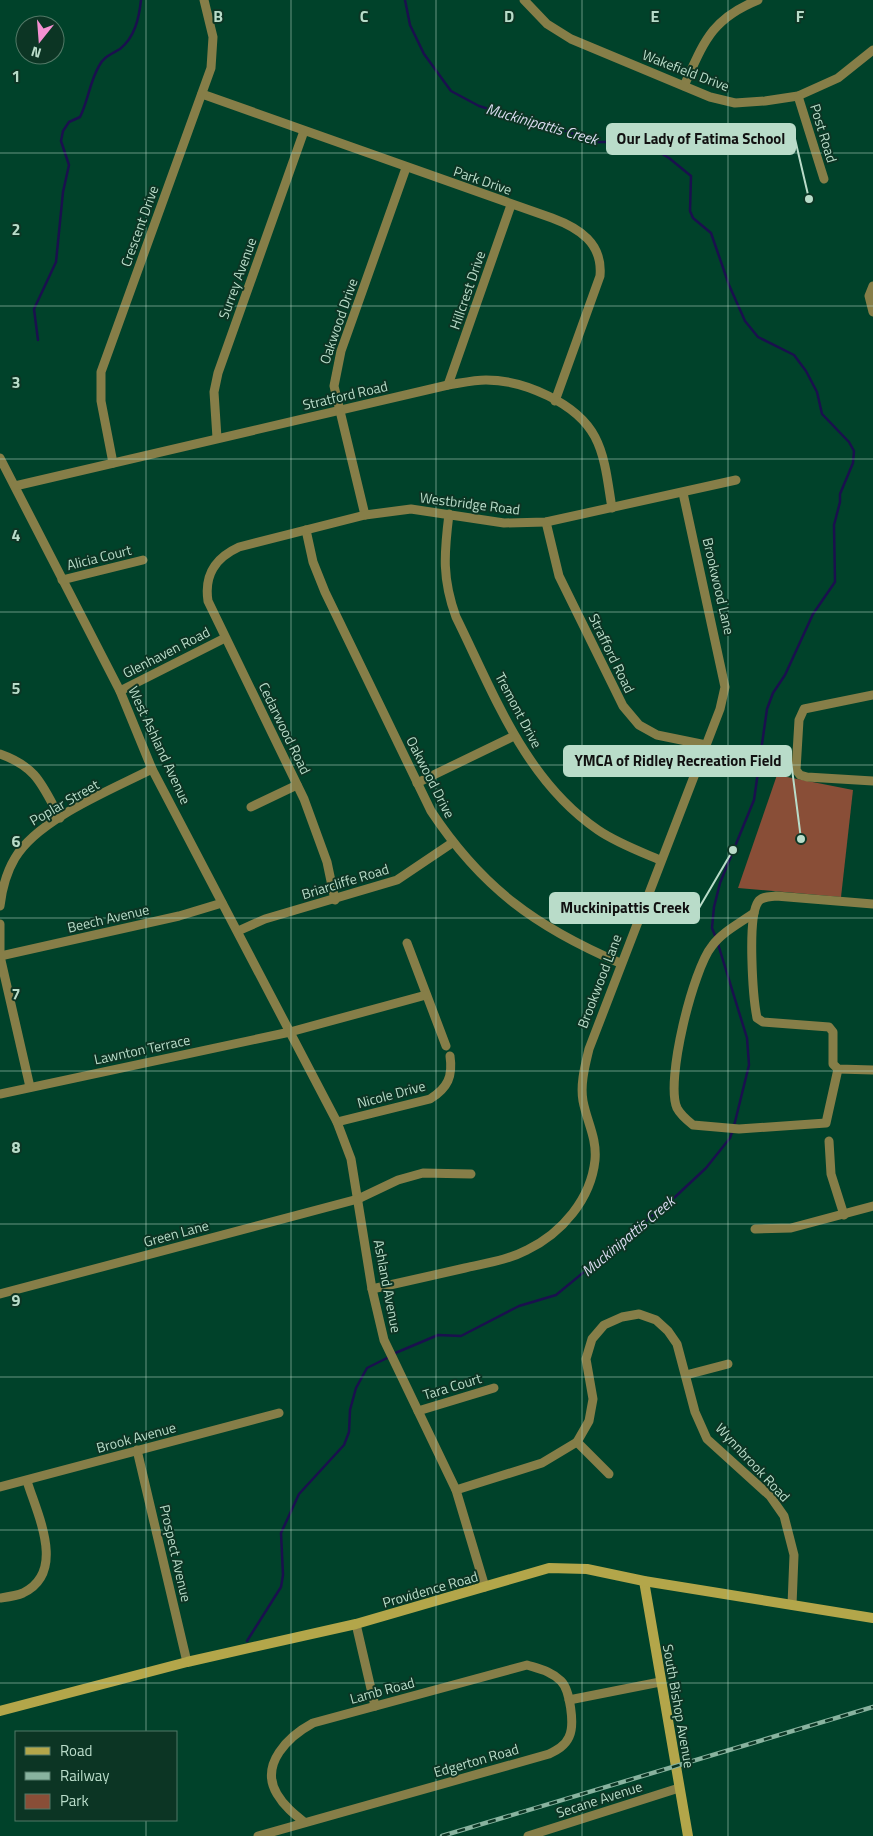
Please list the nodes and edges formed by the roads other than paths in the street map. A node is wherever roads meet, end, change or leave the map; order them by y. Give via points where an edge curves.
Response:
1 (204, 0) edge
2 (524, 0) edge
3 (758, 0) edge
4 (873, 50) edge
5 (684, 86) junction
6 (202, 94) junction
7 (798, 96) junction
8 (304, 130) junction
9 (406, 168) junction
10 (824, 179) dead end
11 (511, 205) junction
12 (873, 286) edge
13 (873, 312) edge
14 (448, 385) junction
15 (555, 401) junction
16 (338, 411) junction
17 (217, 438) junction
18 (0, 458) edge
19 (113, 463) junction
20 (736, 480) dead end
21 (15, 486) junction
22 (683, 493) junction
23 (612, 508) junction
24 (449, 514) junction
25 (365, 515) junction
26 (546, 522) junction
27 (306, 530) junction
28 (143, 560) dead end
29 (210, 572) joint
30 (62, 580) junction
31 (225, 638) junction
32 (120, 691) junction
33 (873, 695) edge
34 (514, 736) junction
35 (706, 745) junction
36 (0, 754) edge
37 (152, 769) junction
38 (873, 781) edge
39 (417, 783) junction
40 (297, 785) junction
41 (251, 807) dead end
42 (60, 818) junction
43 (452, 843) junction
44 (660, 860) junction
45 (335, 900) junction
46 (222, 903) junction
47 (873, 904) edge
48 (0, 906) edge
49 (754, 913) junction
50 (0, 924) edge
51 (238, 932) junction
52 (407, 943) dead end
53 (0, 956) edge
54 (620, 963) junction
55 (426, 995) junction
56 (290, 1032) junction
57 (446, 1046) dead end
58 (450, 1056) dead end
59 (308, 1070) joint
60 (838, 1070) junction
61 (873, 1070) edge
62 (30, 1087) junction
63 (0, 1094) edge
64 (337, 1122) junction
65 (828, 1141) dead end
66 (471, 1174) dead end
67 (358, 1199) junction
68 (873, 1206) edge
69 (844, 1215) junction
70 (755, 1229) dead end
71 (372, 1289) junction
72 (0, 1294) edge
73 (728, 1364) dead end
74 (686, 1375) junction
75 (494, 1388) dead end
76 (418, 1411) junction
77 (279, 1413) dead end
78 (577, 1442) junction
79 (137, 1450) junction
80 (609, 1474) dead end
81 (27, 1481) junction
82 (0, 1488) edge
83 (456, 1490) junction
84 (644, 1581) junction
85 (486, 1588) junction
86 (0, 1598) edge
87 (792, 1606) junction
88 (873, 1618) edge
89 (356, 1624) junction
90 (188, 1662) junction
91 (660, 1682) junction
92 (569, 1700) junction
93 (375, 1706) junction
94 (0, 1711) edge
95 (678, 1788) junction
96 (304, 1822) junction
97 (258, 1836) edge
98 (528, 1836) edge
99 (688, 1836) edge

1 - 6 street, Crescent Drive via 214,47
2 - 5 street, Wakefield Drive via 547,24 570,39
3 - 5 street via 735,10 714,29 700,50
4 - 7 street, Wakefield Drive via 838,78
5 - 7 street, Wakefield Drive via 710,97 735,102
6 - 8 street, Park Drive
6 - 19 street, Crescent Drive via 101,372 101,401
7 - 10 street, Post Road
8 - 9 street, Park Drive
8 - 17 street, Surrey Avenue via 218,373 214,392
9 - 11 street, Park Drive
9 - 16 street, Oakwood Drive via 337,365 334,386
11 - 14 street, Hillcrest Drive
11 - 15 street, Park Drive via 576,228 588,238 599,255 600,270 594,295
12 - 13 street via 869,296
14 - 15 street, Stratford Road via 487,380 504,382
14 - 16 street, Stratford Road
15 - 23 street, Stratford Road via 583,421 596,438
16 - 17 street, Stratford Road
16 - 25 street, Oakwood Drive
17 - 19 street, Stratford Road
18 - 21 street, West Ashland Avenue
19 - 21 street, Stratford Road
20 - 22 street, Westbridge Road
21 - 30 street, West Ashland Avenue
22 - 23 street, Westbridge Road
22 - 35 street, Brookwood Lane via 725,677 724,698
23 - 26 street, Westbridge Road
24 - 25 street, Westbridge Road via 411,509
24 - 26 street, Westbridge Road via 504,523
24 - 34 street, Tremont Drive via 444,555 449,598
25 - 27 street, Westbridge Road
26 - 35 street, Strafford Road via 559,576 624,706 639,724 657,735
27 - 29 street, Westbridge Road via 239,547 221,558
27 - 39 street, Oakwood Drive via 313,562 325,592
28 - 30 street, Alicia Court
29 - 31 street, Cedarwood Road via 206,584 208,601
30 - 32 street, West Ashland Avenue
31 - 32 street, Glenhaven Road
31 - 40 street, Cedarwood Road
32 - 37 street, West Ashland Avenue
33 - 38 street via 804,709 798,720 796,770 800,776
34 - 39 street
34 - 44 street, Tremont Drive via 538,773 582,818 613,839
35 - 44 street, Brookwood Lane
36 - 42 street via 18,760 37,776
37 - 42 street, Poplar Street
37 - 46 street, West Ashland Avenue
39 - 43 street, Oakwood Drive
40 - 41 street
40 - 45 street, Cedarwood Road via 327,862
42 - 48 street, Poplar Street via 30,838 14,858
43 - 45 street, Briarcliffe Road via 397,880
43 - 54 street, Oakwood Drive via 485,880 523,911 559,934
44 - 54 street, Brookwood Lane
45 - 51 street, Briarcliffe Road via 265,919
46 - 51 street, West Ashland Avenue
46 - 53 street, Beech Avenue via 170,918
47 - 49 street via 776,896 758,901
49 - 60 street via 752,971 758,1018 763,1022 829,1027 833,1032 833,1064
49 - 60 street via 712,945 694,980 675,1082 677,1108 693,1125 739,1129 826,1123
50 - 53 street
51 - 56 street, West Ashland Avenue
52 - 55 street
53 - 62 street
54 - 71 street, Brookwood Lane via 588,1048 583,1077 583,1101 595,1137 595,1160 589,1187 578,1209 554,1232 528,1250 499,1260
55 - 56 street, Lawnton Terrace
55 - 57 street
56 - 59 street, West Ashland Avenue
56 - 62 street, Lawnton Terrace
58 - 64 street, Nicole Drive via 450,1080 440,1093 430,1099
59 - 64 street, Ashland Avenue
60 - 61 street
62 - 63 street, Lawnton Terrace
64 - 67 street, Ashland Avenue via 351,1159
65 - 69 street via 831,1174
66 - 67 street, Green Lane via 423,1173 398,1180
67 - 71 street, Ashland Avenue
67 - 72 street, Green Lane
68 - 69 street
69 - 70 street via 791,1228
71 - 76 street, Ashland Avenue via 384,1340
73 - 74 street
74 - 78 street, Wynnbrook Road via 677,1344 656,1320 639,1314 622,1316 604,1324 592,1339 586,1359 593,1399 589,1421
74 - 87 street, Wynnbrook Road via 694,1412 707,1438 770,1496 784,1516 794,1555
75 - 76 street, Tara Court
76 - 83 street, Ashland Avenue
77 - 79 street, Brook Avenue
78 - 80 street
78 - 83 street, Wynnbrook Road via 542,1463
79 - 81 street, Brook Avenue
79 - 90 street, Prospect Avenue
81 - 82 street, Brook Avenue
81 - 86 street via 47,1546 46,1564 40,1580 23,1593
83 - 85 street, Ashland Avenue
84 - 85 street, Providence Road via 586,1569 548,1568
84 - 87 street, Providence Road
84 - 91 street, South Bishop Avenue
85 - 89 street, Providence Road
87 - 88 street, Providence Road
89 - 90 street, Providence Road
89 - 93 street
90 - 94 street, Providence Road
91 - 92 street
91 - 95 street, South Bishop Avenue
92 - 93 street, Lamb Road via 563,1683 548,1671 527,1665
92 - 96 street, Edgerton Road via 572,1724 569,1737 560,1748 549,1754
93 - 96 street, Lamb Road via 313,1723 283,1744 275,1760 272,1778 276,1793
95 - 98 street, Secane Avenue
95 - 99 street, South Bishop Avenue
96 - 97 street, Edgerton Road

